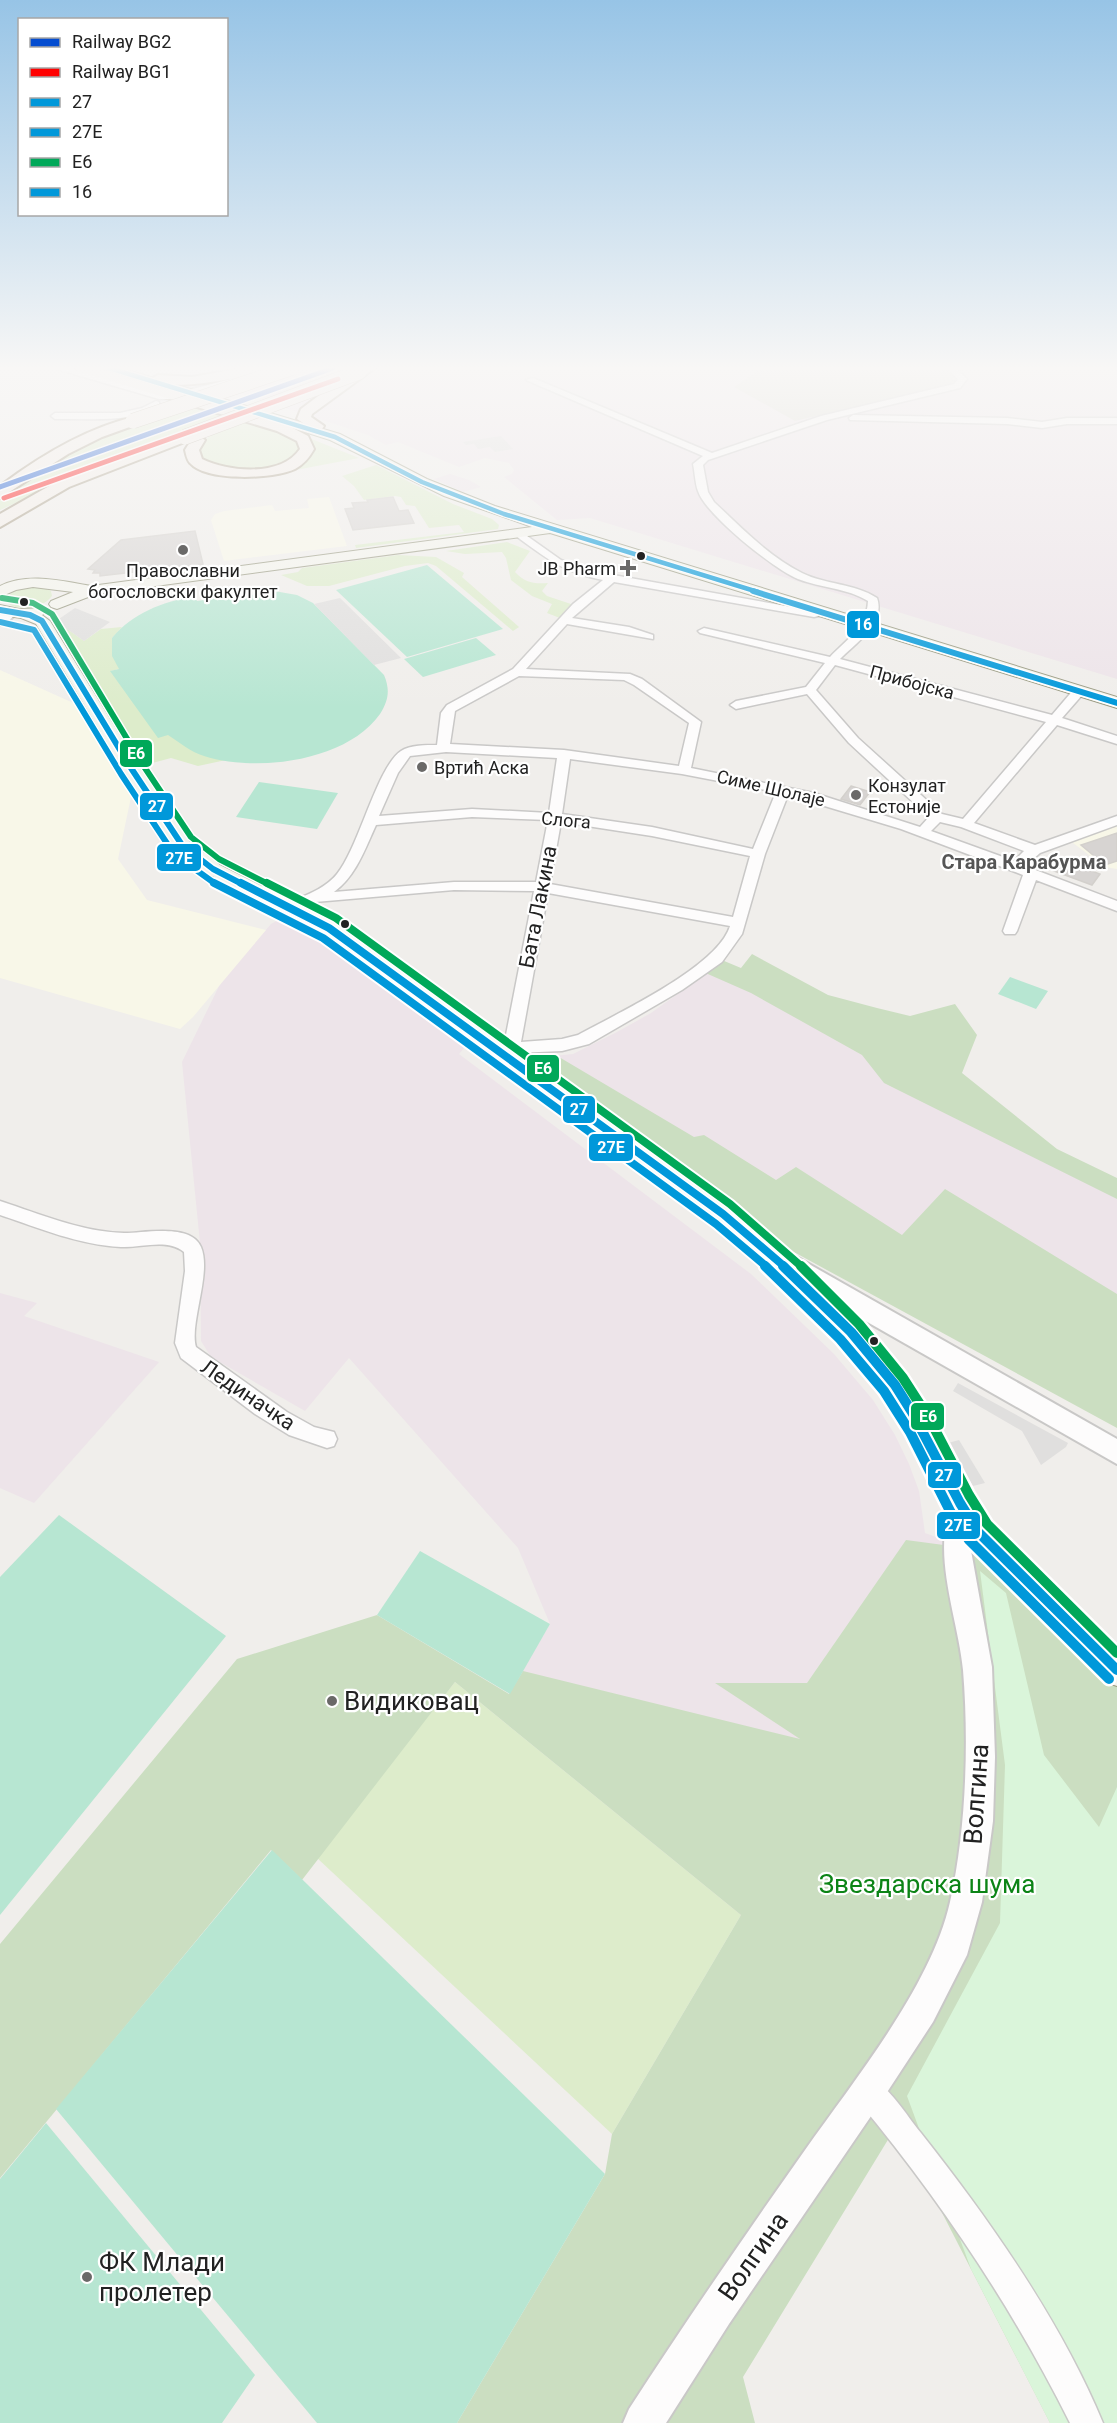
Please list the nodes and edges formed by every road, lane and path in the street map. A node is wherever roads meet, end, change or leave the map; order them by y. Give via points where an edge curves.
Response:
1 (16, 481) edge
2 (74, 481) edge
3 (427, 481) edge
4 (701, 481) edge
5 (0, 493) edge
6 (9, 512) edge
7 (504, 514) junction
8 (0, 522) edge
9 (530, 523) junction
10 (581, 526) junction
11 (551, 529) junction
12 (520, 534) junction
13 (503, 537) junction
14 (2, 571) dead end
15 (612, 578) junction
16 (37, 582) junction
17 (59, 586) junction
18 (93, 590) junction
19 (0, 592) edge
20 (30, 612) edge
21 (825, 612) junction
22 (870, 618) junction
23 (565, 620) junction
24 (704, 631) dead end
25 (649, 637) dead end
26 (833, 661) junction
27 (517, 672) junction
28 (1117, 687) edge
29 (810, 690) junction
30 (1079, 691) junction
31 (1117, 703) edge
32 (736, 705) dead end
33 (1055, 720) junction
34 (1117, 740) edge
35 (444, 749) junction
36 (564, 754) junction
37 (684, 770) junction
38 (783, 790) junction
39 (937, 817) junction
40 (555, 819) junction
41 (1117, 820) edge
42 (371, 821) junction
43 (966, 824) junction
44 (922, 833) junction
45 (1035, 850) junction
46 (758, 854) junction
47 (1016, 868) junction
48 (1031, 873) junction
49 (541, 887) junction
50 (313, 898) junction
51 (1117, 906) edge
52 (290, 907) junction
53 (739, 923) junction
54 (1010, 931) dead end
55 (508, 1051) junction
56 (0, 1208) edge
57 (755, 1240) junction
58 (327, 1439) dead end
59 (1117, 1452) edge
60 (962, 1510) junction
61 (1117, 1670) edge
62 (868, 2091) junction
63 (643, 2423) edge
64 (1087, 2423) edge

1 - 5 main road
2 - 6 main road
3 - 7 main road
4 - 22 street via 710,504 767,557 819,583 865,594 873,600
6 - 8 main road
7 - 9 main road
7 - 13 main road via 515,527
9 - 10 main road
9 - 11 main road
10 - 11 main road
10 - 22 main road
11 - 12 main road
11 - 21 main road
12 - 13 main road
12 - 15 street via 557,562
13 - 18 main road
14 - 16 main road
15 - 21 street via 814,614
15 - 23 street
16 - 17 main road
16 - 19 main road
17 - 18 main road
17 - 20 main road via 63,594
18 - 20 main road
20 - 52 main road via 182,845 213,869
21 - 22 main road
22 - 26 street
22 - 28 main road
22 - 30 main road
23 - 25 street
23 - 27 street
24 - 26 street, Прибојска
26 - 29 street
26 - 33 street, Прибојска
27 - 35 street via 451,708 447,713
27 - 37 street via 619,676 638,682 696,722
29 - 32 street
29 - 39 street via 842,730
30 - 31 main road
30 - 33 street
33 - 34 street, Прибојска
33 - 43 street
35 - 36 street, Симе Шолаје
35 - 42 street, Симе Шолаје via 412,751 401,756
36 - 37 street, Симе Шолаје
36 - 40 street, Бата Лакина
37 - 38 street, Симе Шолаје
38 - 44 street, Симе Шолаје via 833,802
38 - 46 street
39 - 43 street
39 - 44 street
40 - 42 street, Слога via 472,813
40 - 46 street, Слога via 632,827
40 - 49 street, Бата Лакина
41 - 45 street
42 - 50 street via 347,872
43 - 45 street
44 - 47 street, Симе Шолаје
45 - 47 street
46 - 53 street
47 - 48 street, Симе Шолаје
48 - 51 street, Симе Шолаје
48 - 54 street
49 - 50 street via 454,886
49 - 53 street
49 - 55 street, Бата Лакина
50 - 52 street
52 - 55 main road via 329,928
53 - 55 street via 731,943 701,971 583,1040
55 - 57 main road
56 - 58 street, Лединачка via 110,1240 174,1238 188,1243 193,1248 194,1270 186,1332 188,1352 290,1424 316,1438
57 - 59 street via 863,1308
57 - 60 main road via 840,1322 890,1379 912,1412
60 - 61 main road via 1001,1557
60 - 62 street, Волгина via 956,1545 971,1624 980,1707 977,1821 966,1902 940,1975
62 - 63 street, Волгина via 715,2310
62 - 64 street via 993,2259 1062,2371

